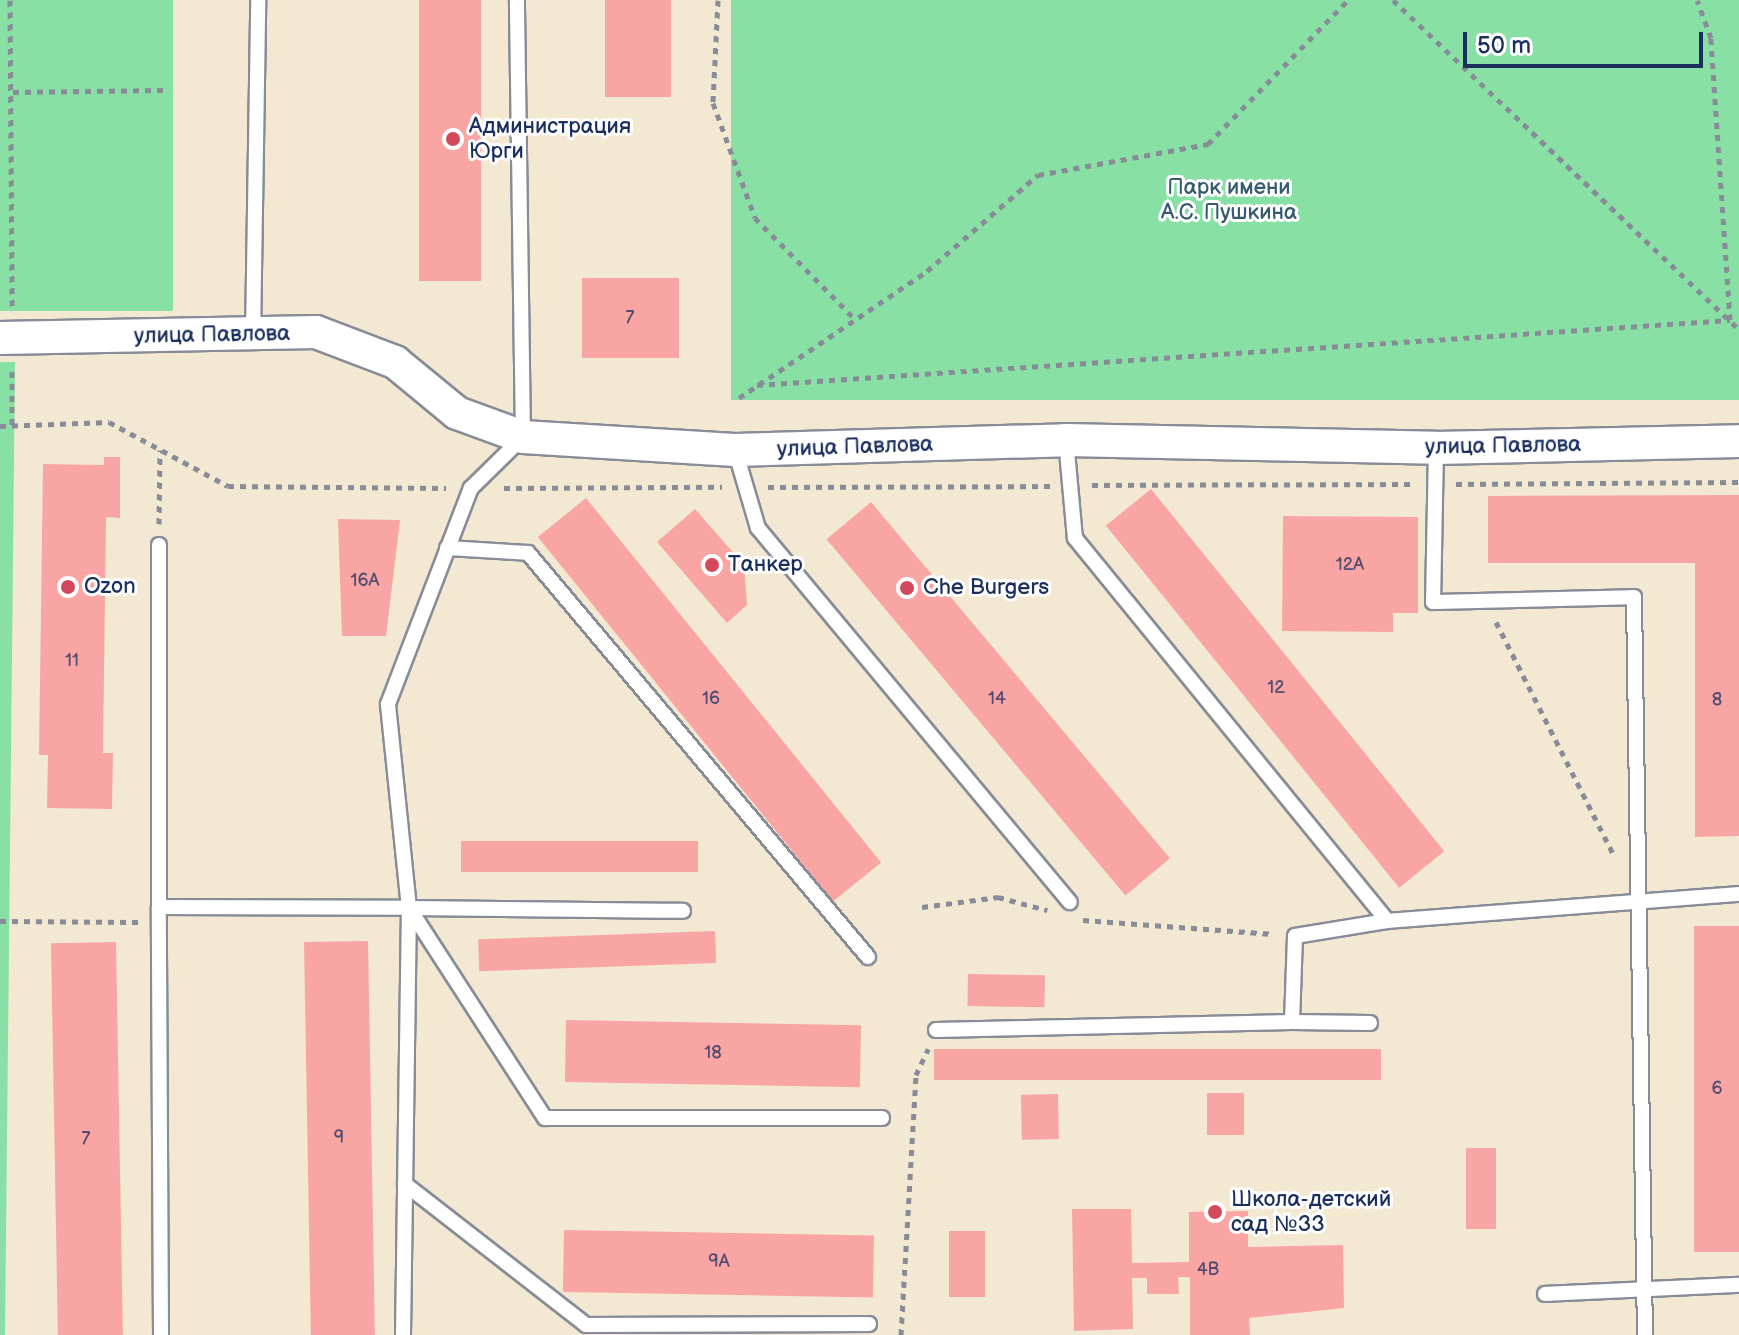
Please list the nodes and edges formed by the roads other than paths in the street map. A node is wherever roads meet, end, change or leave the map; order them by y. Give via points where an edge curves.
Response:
1 (258, 0) edge
2 (517, 0) edge
3 (253, 336) junction
4 (6, 338) edge
5 (523, 437) junction
6 (1066, 440) junction
7 (1739, 441) edge
8 (1436, 448) junction
9 (735, 450) junction
10 (159, 545) road end
11 (447, 548) junction
12 (1739, 894) edge
13 (1638, 903) junction
14 (409, 908) junction
15 (1070, 909) road end
16 (683, 911) dead end
17 (159, 915) junction
18 (1387, 921) junction
19 (868, 957) dead end
20 (1292, 1022) junction
21 (1370, 1023) dead end
22 (936, 1030) road end
23 (882, 1118) dead end
24 (405, 1184) junction
25 (1739, 1285) edge
26 (1644, 1289) junction
27 (1545, 1294) dead end
28 (869, 1324) dead end
29 (161, 1335) edge
30 (403, 1335) edge
31 (1645, 1335) edge

1 - 3 lane
2 - 5 lane
3 - 4 street, улица Павлова
3 - 5 street, улица Павлова via 316,332 395,362 457,413
5 - 9 street, улица Павлова
5 - 11 lane via 471,488
6 - 8 street, улица Павлова
6 - 9 street, улица Павлова
6 - 18 lane via 1075,538
7 - 8 street, улица Павлова
8 - 13 lane via 1433,602 1634,597
9 - 15 lane via 758,528
10 - 17 lane
11 - 14 lane via 388,704
11 - 19 lane via 528,553
12 - 13 lane
13 - 18 lane
13 - 26 lane
14 - 16 lane
14 - 17 lane
14 - 23 lane via 545,1118
14 - 24 lane
17 - 29 lane
18 - 20 lane via 1295,936
20 - 21 lane
20 - 22 lane
24 - 28 lane via 586,1325
24 - 30 lane
25 - 26 lane
26 - 27 lane
26 - 31 lane

